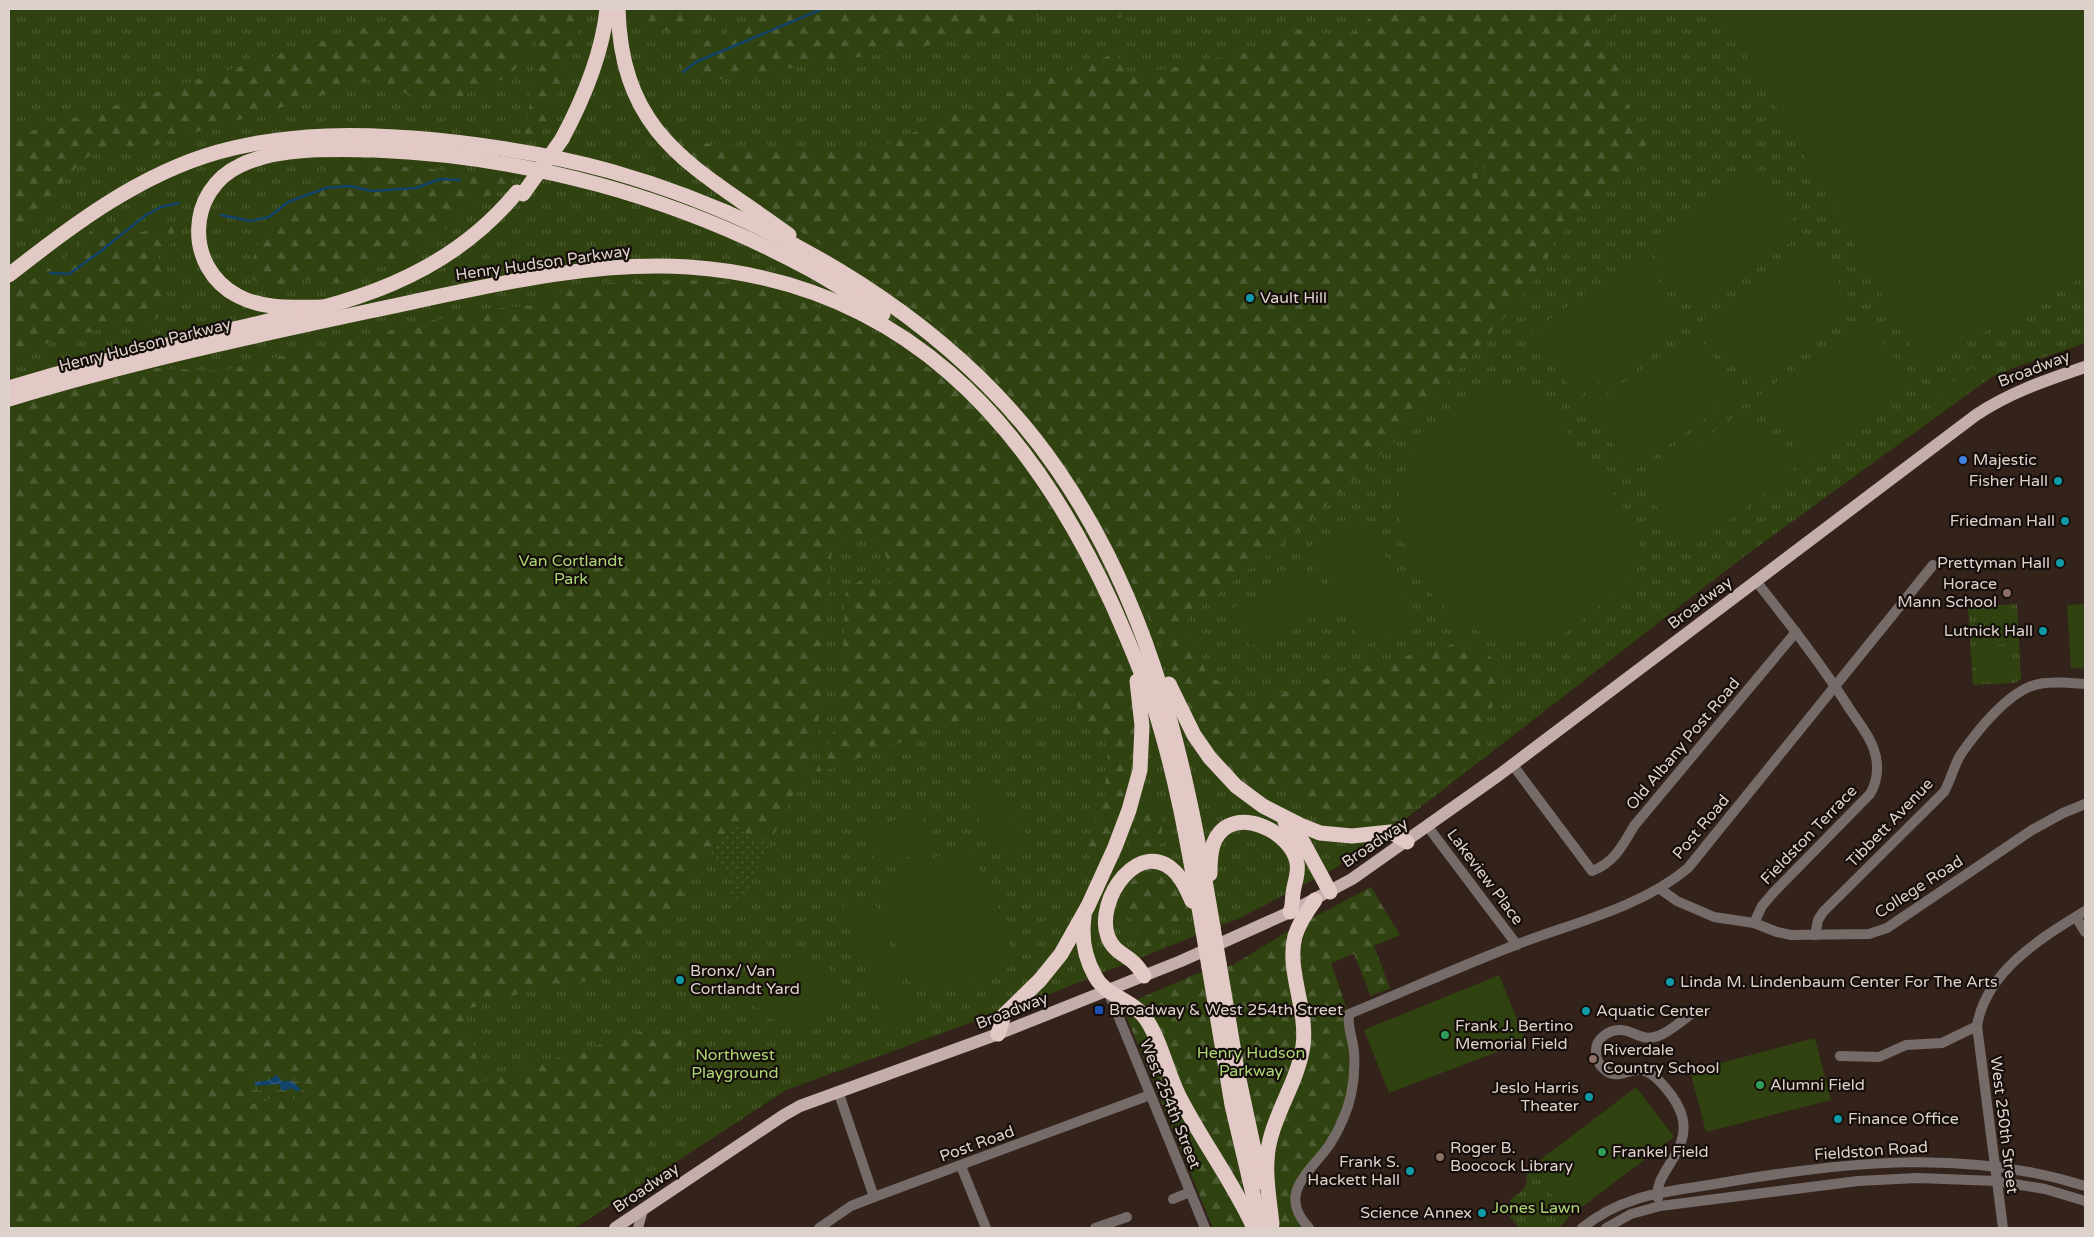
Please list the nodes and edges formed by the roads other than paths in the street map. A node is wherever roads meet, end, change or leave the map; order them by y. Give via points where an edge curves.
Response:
1 (599, 9) edge
2 (608, 9) edge
3 (618, 9) edge
4 (558, 138) junction
5 (840, 272) junction
6 (9, 274) edge
7 (326, 314) junction
8 (939, 363) junction
9 (2085, 368) edge
10 (9, 388) edge
11 (9, 399) edge
12 (1933, 565) dead end
13 (1756, 581) junction
14 (1796, 632) junction
15 (1143, 634) junction
16 (1126, 636) junction
17 (2085, 684) edge
18 (1835, 686) junction
19 (1512, 764) junction
20 (2085, 804) edge
21 (1267, 809) junction
22 (1428, 827) junction
23 (1407, 842) junction
24 (1660, 889) junction
25 (1330, 892) junction
26 (1315, 900) junction
27 (1088, 906) junction
28 (1210, 906) junction
29 (2085, 911) edge
30 (1290, 912) junction
31 (2076, 917) junction
32 (1754, 923) junction
33 (1208, 929) junction
34 (2085, 932) edge
35 (1815, 935) junction
36 (1517, 944) junction
37 (1144, 976) junction
38 (1108, 990) junction
39 (1693, 1012) dead end
40 (1977, 1026) junction
41 (998, 1034) junction
42 (1840, 1056) dead end
43 (838, 1091) junction
44 (1150, 1095) junction
45 (961, 1166) junction
46 (1994, 1167) junction
47 (1996, 1181) junction
48 (2085, 1186) edge
49 (1190, 1192) junction
50 (1657, 1193) junction
51 (874, 1197) junction
52 (1173, 1199) dead end
53 (2085, 1200) edge
54 (1660, 1206) junction
55 (643, 1210) junction
56 (1127, 1217) dead end
57 (1269, 1227) edge
58 (615, 1228) edge
59 (638, 1228) edge
60 (819, 1228) edge
61 (986, 1228) edge
62 (1095, 1228) edge
63 (1205, 1228) edge
64 (1254, 1228) edge
65 (1309, 1228) edge
66 (1582, 1228) edge
67 (1606, 1228) edge
68 (2003, 1228) edge

1 - 4 highway via 585,68
2 - 4 highway via 593,70 581,100
3 - 5 highway via 620,46 628,77 641,109 660,136 680,156
4 - 7 highway via 520,193 478,231 427,267
5 - 6 highway, Henry Hudson Parkway via 724,212 613,172 528,152 470,144 392,136 335,135 262,142 176,167 98,209
5 - 15 highway, Henry Hudson Parkway via 924,327 967,365 1022,422 1059,471 1096,533
7 - 8 highway, Henry Hudson Parkway via 556,276 622,268 688,267 762,278 820,295 881,324
7 - 8 highway via 272,306 236,296 222,286 208,269 199,244 200,214 213,188 234,168 282,153 377,150 513,165 593,182 734,233 809,269 912,335
7 - 10 highway via 133,353
7 - 11 highway, Henry Hudson Parkway
8 - 16 highway, Henry Hudson Parkway via 986,408 1044,478 1092,563
9 - 13 main road, Broadway via 2028,386 1998,400
12 - 18 street, Post Road
13 - 14 street, Fieldston Terrace
13 - 19 main road, Broadway
14 - 18 street, Fieldston Terrace
14 - 19 street, Old Albany Post Road via 1634,826 1615,856 1599,868 1592,871
15 - 21 highway via 1205,752 1232,782
15 - 28 highway, Henry Hudson Parkway via 1175,734
16 - 27 highway via 1141,708 1140,770 1115,847
16 - 33 highway, Henry Hudson Parkway via 1152,703 1168,757
17 - 35 street, Tibbett Avenue via 2038,684 2013,695 2002,705 1961,755 1944,792 1824,912 1818,920
18 - 24 street, Post Road via 1688,868
18 - 32 street, Fieldston Terrace via 1875,750 1875,786 1773,893
19 - 22 main road, Broadway
20 - 35 street, College Road via 2032,830 1887,928 1869,934
21 - 23 highway via 1324,834 1352,836 1391,832
21 - 25 highway via 1298,835
22 - 23 main road, Broadway
22 - 36 street, Lakeview Place
23 - 25 main road, Broadway
24 - 32 street, College Road via 1677,901 1714,917
24 - 36 street, Post Road
25 - 26 main road, Broadway
26 - 30 main road, Broadway
26 - 57 highway via 1298,928 1293,947 1303,1016 1303,1044 1298,1071 1272,1134 1268,1152
27 - 38 highway via 1083,923 1084,946 1095,977
27 - 41 highway via 1061,954 1004,1015
28 - 30 highway via 1210,860 1215,840 1228,827 1245,822 1274,832 1295,856 1297,877
28 - 33 highway, Henry Hudson Parkway
29 - 31 street
30 - 37 main road, Broadway
31 - 34 street
31 - 40 street via 2011,964 1990,990 1979,1013
32 - 35 street, College Road via 1791,935
33 - 37 highway via 1174,871 1156,862 1145,862 1132,868 1112,894 1105,925 1112,946 1133,962
33 - 57 highway, Henry Hudson Parkway, bridge via 1231,1098
36 - 65 street, Post Road via 1349,1014 1354,1070 1347,1111 1328,1146 1302,1180 1294,1201 1296,1210
37 - 38 main road, Broadway
38 - 41 main road, Broadway
38 - 44 street, West 254th Street
38 - 64 highway via 1135,1007 1150,1024 1179,1096 1232,1184
39 - 50 street via 1659,1036 1641,1038 1621,1030 1610,1032 1601,1038 1596,1050 1599,1064 1613,1074 1638,1070 1655,1076 1680,1110 1683,1140
40 - 42 street via 1942,1043 1906,1045 1879,1057
40 - 46 street, West 250th Street
41 - 43 main road, Broadway
43 - 51 street
43 - 55 main road, Broadway via 792,1110
44 - 45 street, Post Road
44 - 49 street, West 254th Street
45 - 51 street, Post Road
45 - 61 street
46 - 47 street, West 250th Street
46 - 48 street, Fieldston Road via 2050,1175
46 - 50 street, Fieldston Road via 1915,1161 1840,1166
47 - 53 street, Fieldston Road
47 - 54 street, Fieldston Road via 1917,1178 1858,1181
47 - 68 street, West 250th Street
49 - 52 street
49 - 63 street, West 254th Street
50 - 54 street
50 - 66 street, Fieldston Road via 1611,1208
51 - 60 street, Post Road via 851,1206
54 - 67 street, Fieldston Road via 1631,1214
55 - 58 main road, Broadway
55 - 59 street
56 - 62 street

